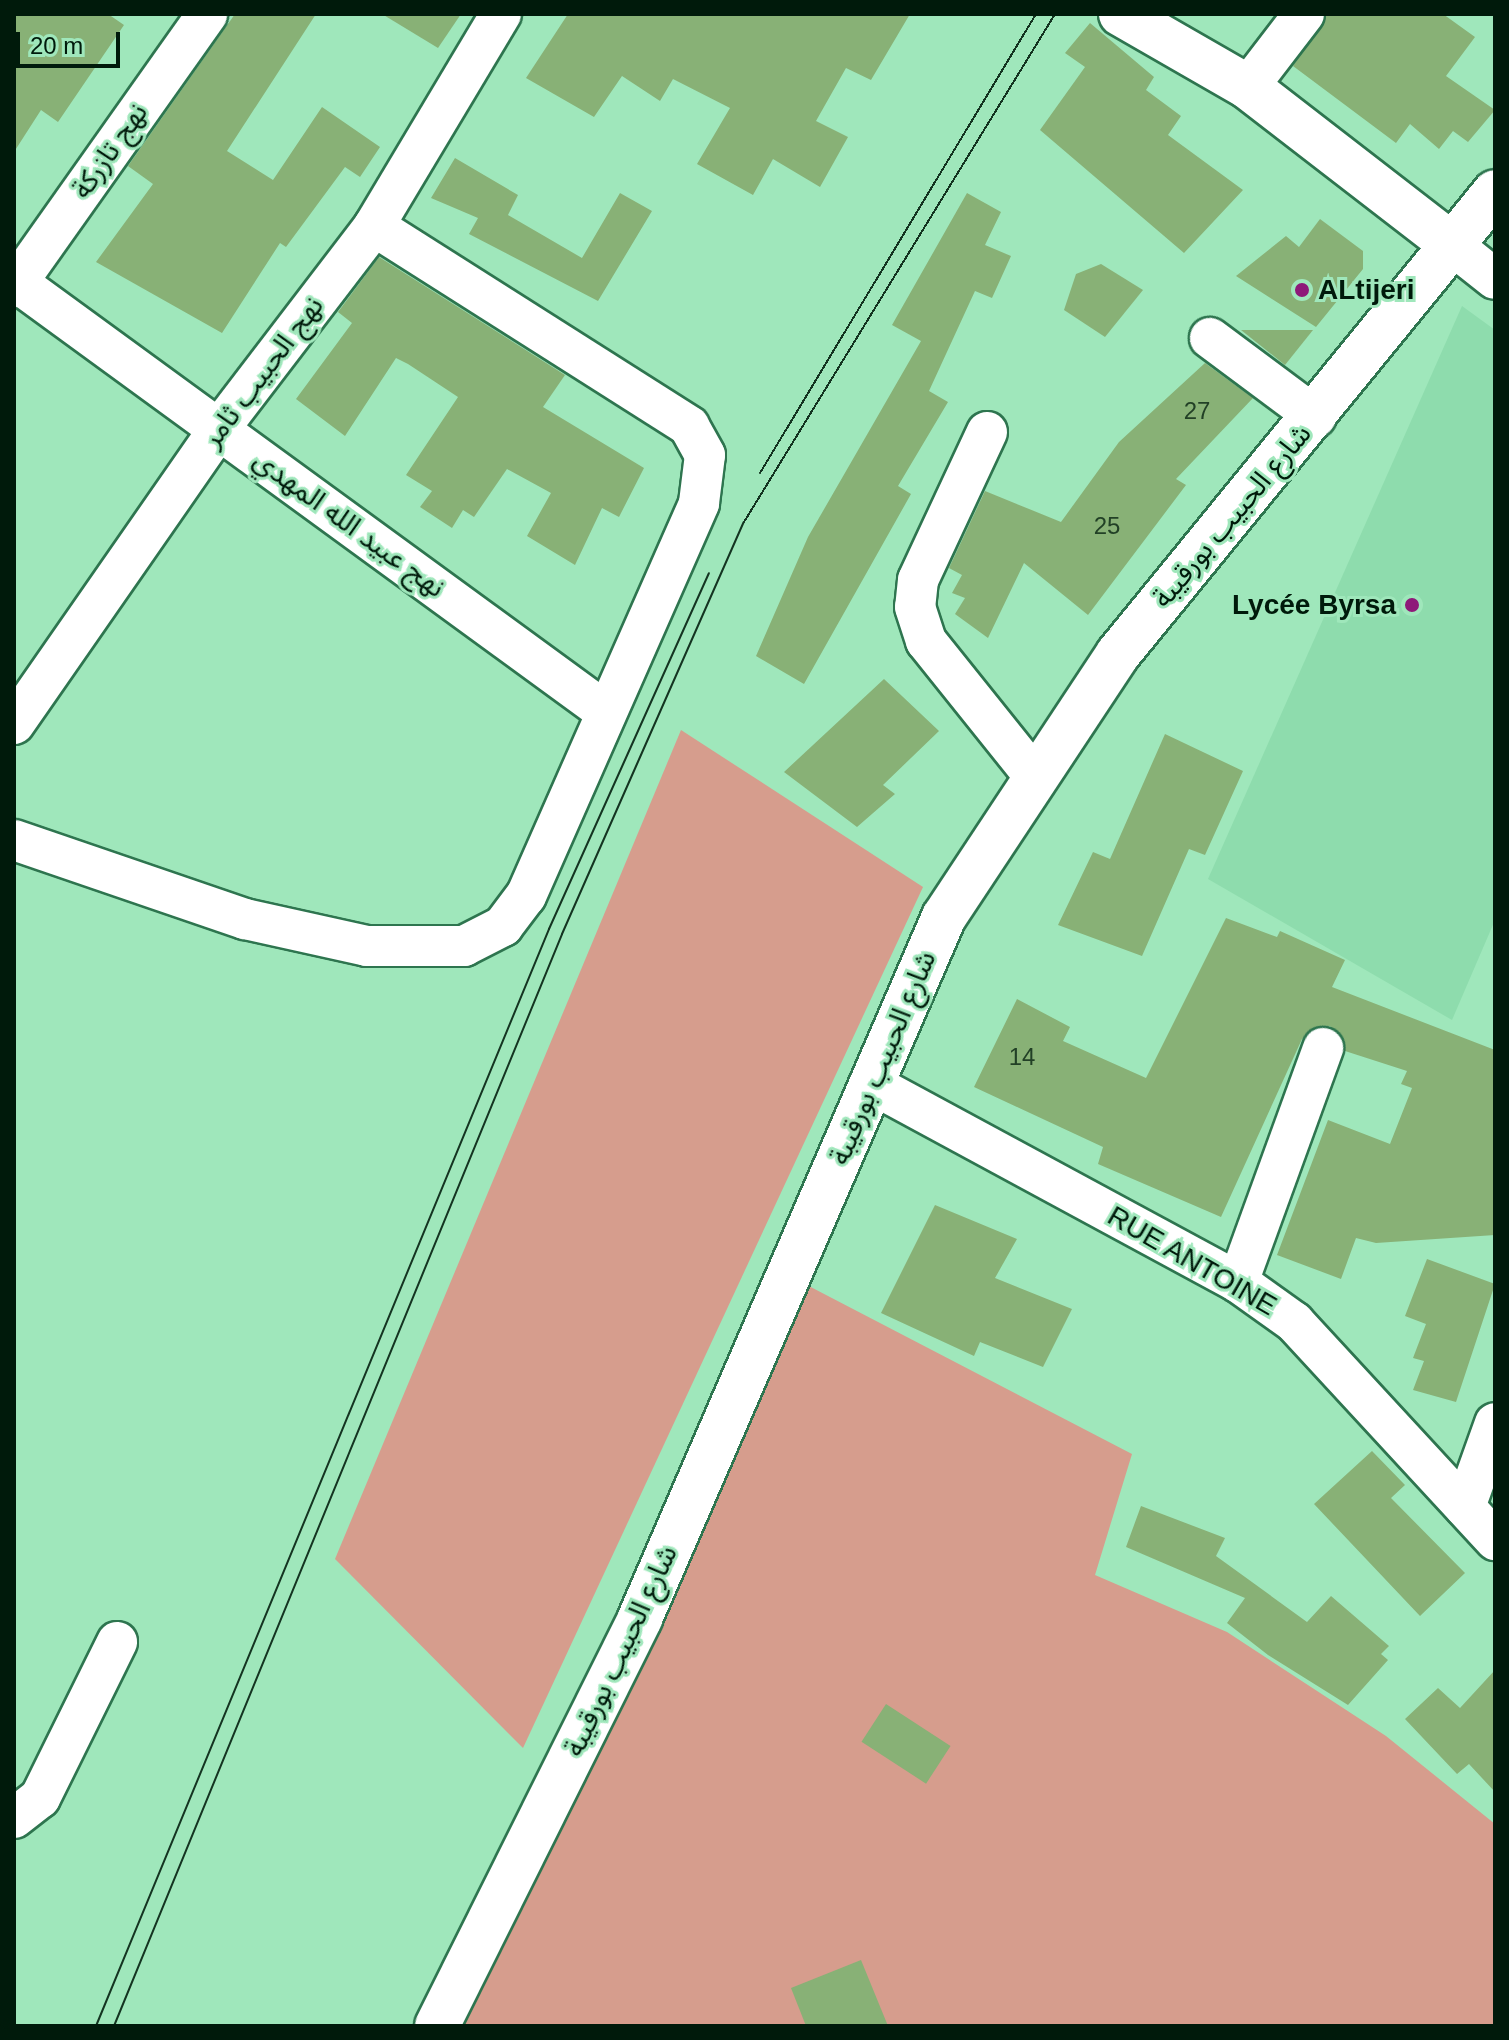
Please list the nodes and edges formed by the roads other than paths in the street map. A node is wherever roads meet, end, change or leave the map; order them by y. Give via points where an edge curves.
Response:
1 (207, 14) edge
2 (501, 14) edge
3 (1121, 14) edge
4 (1304, 14) edge
5 (1248, 87) junction
6 (1495, 192) edge
7 (374, 226) junction
8 (1451, 244) junction
9 (1495, 279) edge
10 (15, 283) edge
11 (1210, 338) dead end
12 (1316, 417) junction
13 (219, 429) junction
14 (987, 432) dead end
15 (606, 712) junction
16 (14, 724) edge
17 (1034, 776) junction
18 (14, 840) edge
19 (1323, 1048) dead end
20 (870, 1083) junction
21 (1238, 1282) junction
22 (1495, 1423) edge
23 (1465, 1507) junction
24 (1495, 1540) edge
25 (117, 1642) dead end
26 (14, 1818) edge
27 (437, 2026) edge

1 - 10 street, نهج تازركة
2 - 7 street, نهج الحبيب ثامر
3 - 5 main road
4 - 5 street
5 - 8 main road
6 - 8 main road, شارع الحبيب بورقيبة
7 - 13 street, نهج الحبيب ثامر
7 - 15 street via 689,426 701,441 706,469 699,503
8 - 9 street
8 - 12 main road, شارع الحبيب بورقيبة
10 - 13 street, نهج عبيد الله المهدي
11 - 12 street
12 - 17 main road, شارع الحبيب بورقيبة via 1214,531
13 - 15 street, نهج عبيد الله المهدي
13 - 16 street, نهج الحبيب ثامر
14 - 17 street via 918,580 915,607 926,641
15 - 18 street via 526,896 503,926 464,946 367,946 245,919
17 - 20 main road, شارع الحبيب بورقيبة via 944,917
19 - 21 street
20 - 21 street, RUE ANTOINE
20 - 27 main road, شارع الحبيب بورقيبة via 640,1618
21 - 23 street, RUE ANTOINE via 1322,1350
22 - 23 street
23 - 24 street, RUE ANTOINE
25 - 26 street via 40,1798

